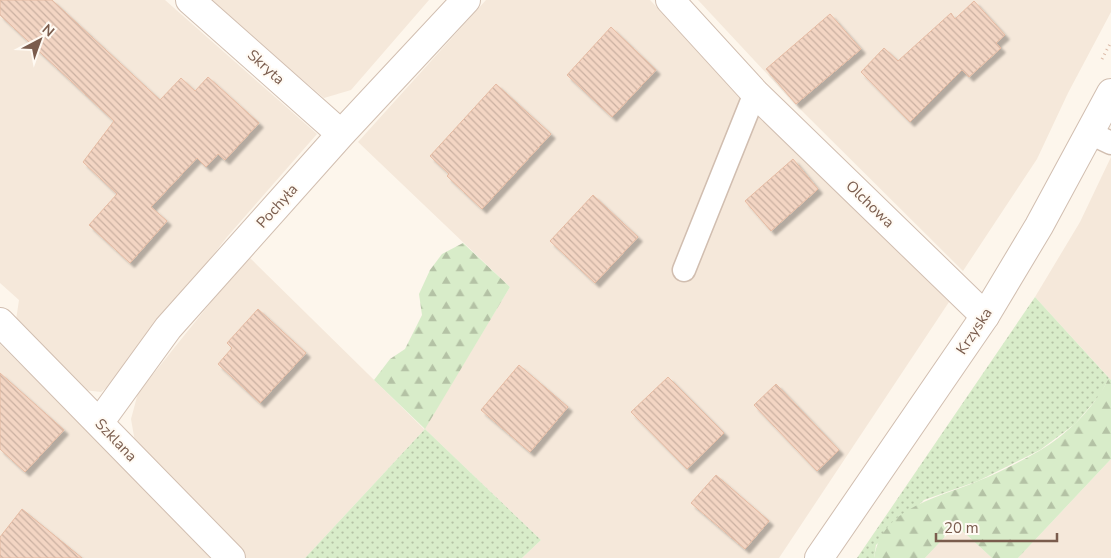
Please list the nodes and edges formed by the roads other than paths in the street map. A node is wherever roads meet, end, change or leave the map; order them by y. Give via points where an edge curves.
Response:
1 (190, 0) edge
2 (466, 0) edge
3 (670, 0) edge
4 (755, 92) junction
5 (1111, 93) edge
6 (341, 134) junction
7 (1100, 138) edge
8 (684, 270) dead end
9 (985, 316) junction
10 (0, 322) edge
11 (99, 423) junction
12 (231, 558) edge
13 (819, 558) edge

1 - 6 street, Skryta
2 - 6 street, Pochyła
3 - 4 street, Olchowa
4 - 8 lane
4 - 9 street, Olchowa
5 - 7 street, Krzyska
6 - 11 street, Pochyła via 168,328
7 - 9 street, Krzyska via 1039,226
9 - 13 street, Krzyska
10 - 11 street, Szklana
11 - 12 street, Szklana

